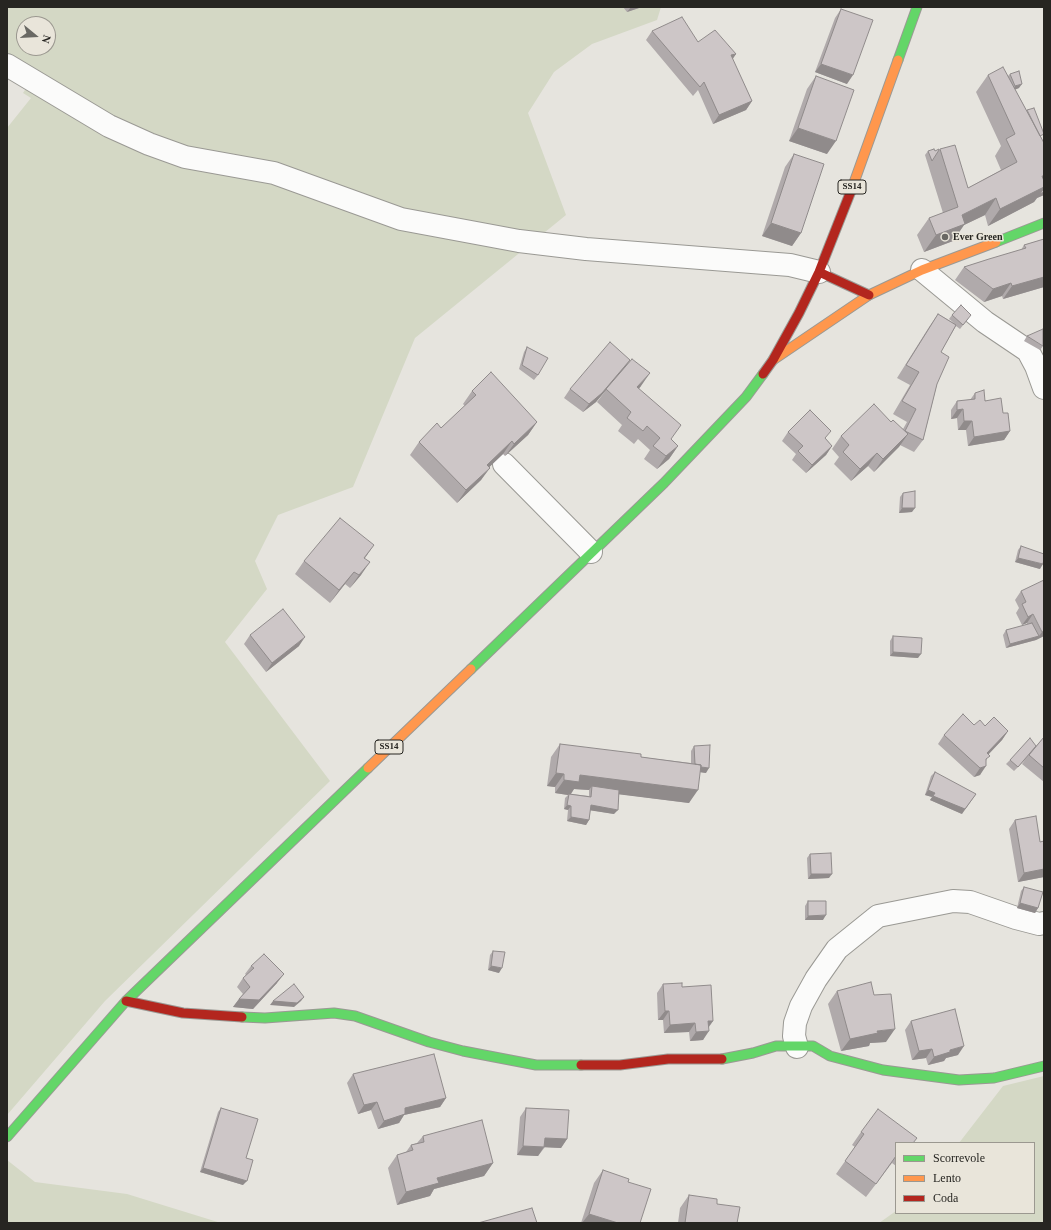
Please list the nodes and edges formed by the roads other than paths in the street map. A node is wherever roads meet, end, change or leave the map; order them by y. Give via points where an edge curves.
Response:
1 (918, 7) edge
2 (7, 65) edge
3 (1044, 223) edge
4 (922, 270) junction
5 (819, 272) junction
6 (869, 295) junction
7 (773, 360) junction
8 (1044, 388) edge
9 (504, 464) edge
10 (591, 552) junction
11 (1044, 923) edge
12 (126, 1001) junction
13 (797, 1047) junction
14 (1044, 1066) edge
15 (7, 1137) edge

1 - 5 main road, SS14 via 840,222
2 - 5 street via 109,126 185,157 274,173 401,219 519,241 586,249 790,265
3 - 4 main road
4 - 6 main road
4 - 8 street via 985,322 1028,351
5 - 6 main road
5 - 7 main road, SS14
6 - 7 main road
7 - 10 main road, SS14 via 746,397 700,448
9 - 10 street
10 - 12 main road, SS14
11 - 13 street via 1016,918 970,902 953,901 878,916 837,949 816,979 794,1023
12 - 13 main road via 183,1013 225,1017 265,1018 334,1012 355,1016 463,1051 536,1065 620,1065 668,1059 724,1059 776,1046
12 - 15 main road, SS14
13 - 14 main road via 813,1046 830,1056 883,1070 959,1080 994,1078

